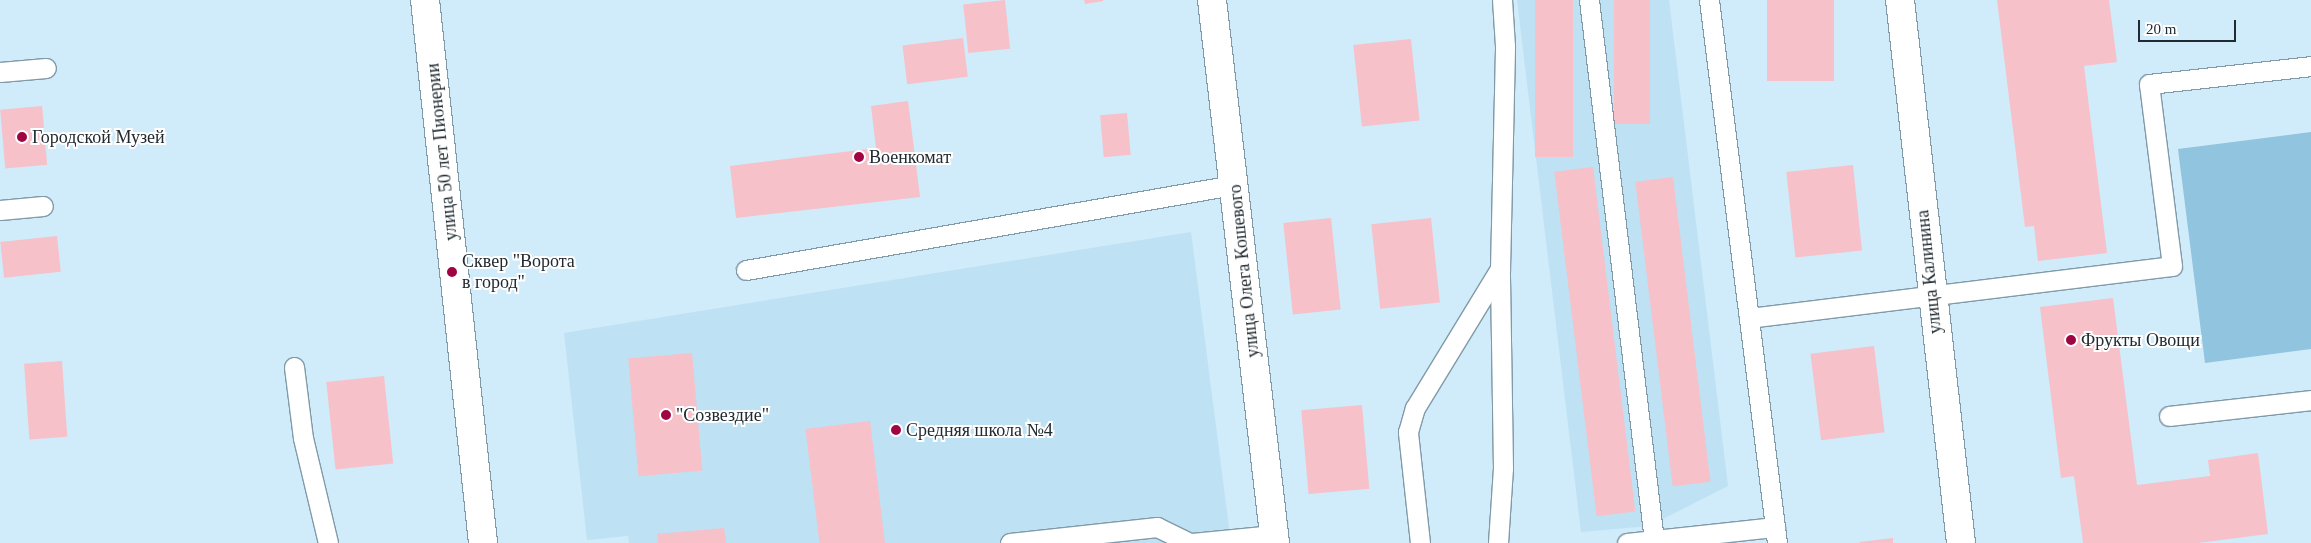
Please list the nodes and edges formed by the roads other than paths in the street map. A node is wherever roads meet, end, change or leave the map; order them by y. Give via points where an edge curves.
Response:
1 (425, 0) edge
2 (1212, 0) edge
3 (1502, 0) edge
4 (1589, 0) edge
5 (1709, 0) edge
6 (1900, 0) edge
7 (2311, 66) edge
8 (46, 68) dead end
9 (0, 72) edge
10 (1234, 185) junction
11 (42, 206) dead end
12 (0, 210) edge
13 (1500, 269) junction
14 (746, 270) dead end
15 (1932, 296) junction
16 (1749, 318) junction
17 (294, 367) dead end
18 (2311, 400) edge
19 (2169, 416) dead end
20 (1776, 535) edge
21 (1274, 539) edge
22 (1654, 540) junction
23 (328, 543) edge
24 (484, 543) edge
25 (1010, 543) edge
26 (1191, 543) edge
27 (1420, 543) edge
28 (1498, 543) edge
29 (1627, 543) edge
30 (1961, 543) edge

1 - 24 street, улица 50 лет Пионерии
2 - 10 street, улица Олега Кошевого
3 - 13 lane via 1505,46
4 - 22 lane
5 - 16 lane
6 - 15 street, улица Калинина
7 - 15 lane via 2149,84 2172,266
8 - 9 lane
10 - 14 lane
10 - 21 street, улица Олега Кошевого
11 - 12 lane
13 - 27 lane via 1415,408 1408,432
13 - 28 lane via 1503,468
15 - 16 lane
15 - 30 street, улица Калинина
16 - 20 lane
17 - 23 lane via 303,438
18 - 19 lane
20 - 22 lane
21 - 26 lane
22 - 29 lane
25 - 26 lane via 1157,526

